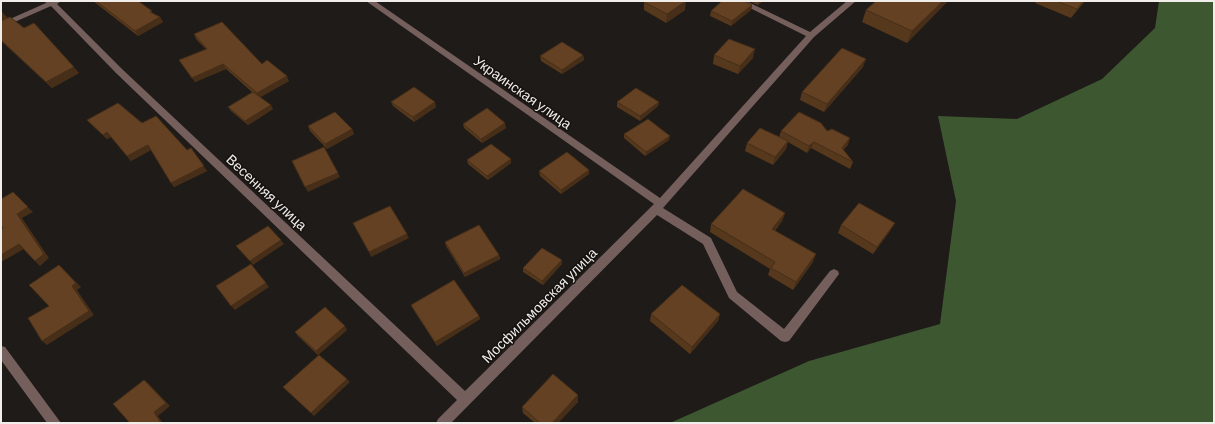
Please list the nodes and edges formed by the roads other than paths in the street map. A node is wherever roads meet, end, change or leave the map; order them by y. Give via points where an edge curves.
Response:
1 (370, 1) edge
2 (740, 1) edge
3 (852, 1) edge
4 (53, 2) edge
5 (1, 26) edge
6 (811, 35) junction
7 (659, 206) junction
8 (834, 274) dead end
9 (1, 351) edge
10 (465, 399) junction
11 (55, 423) edge
12 (442, 423) edge

1 - 7 street, Украинская улица
2 - 6 street
3 - 6 street, Мосфильмовская улица
4 - 5 street
4 - 10 street, Весенняя улица via 119,72
6 - 7 street, Мосфильмовская улица
7 - 8 street via 707,241 733,295 785,337
7 - 10 street, Мосфильмовская улица
9 - 11 street
10 - 12 street, Мосфильмовская улица

